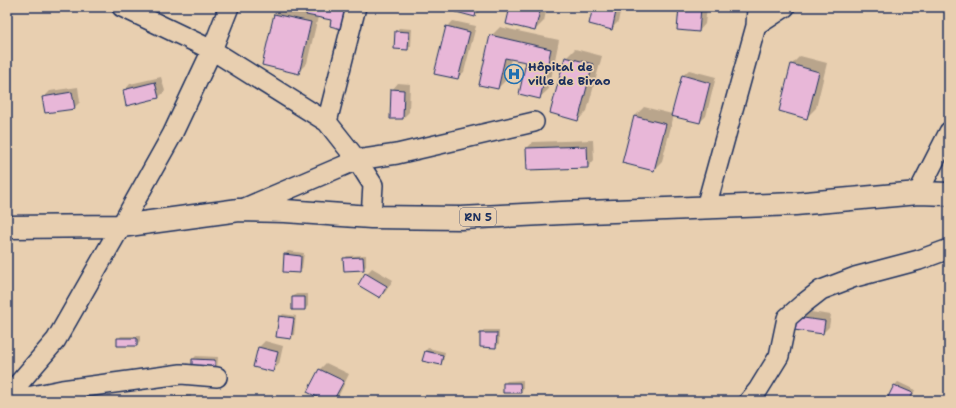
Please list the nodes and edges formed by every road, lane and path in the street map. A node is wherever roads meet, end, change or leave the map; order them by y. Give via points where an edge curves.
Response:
1 (122, 7) edge
2 (230, 7) edge
3 (356, 7) edge
4 (757, 7) edge
5 (785, 7) edge
6 (756, 26) junction
7 (212, 50) junction
8 (327, 122) junction
9 (534, 122) dead end
10 (949, 132) edge
11 (357, 160) junction
12 (918, 193) junction
13 (949, 194) edge
14 (706, 207) junction
15 (239, 210) junction
16 (370, 217) junction
17 (121, 226) junction
18 (7, 227) edge
19 (949, 248) edge
20 (217, 377) dead end
21 (7, 397) edge
22 (7, 401) edge
23 (749, 401) edge

1 - 7 street
2 - 7 street
3 - 8 street
4 - 6 street
5 - 6 street
6 - 14 street
7 - 8 street
7 - 17 street via 172,135
8 - 11 street
9 - 11 street via 397,154
10 - 12 street
11 - 15 street
11 - 16 street via 373,185
12 - 13 main road, RN 5
12 - 14 main road, RN 5 via 795,204
14 - 16 main road, RN 5 via 461,218
15 - 16 main road, RN 5
15 - 17 main road, RN 5
17 - 18 main road, RN 5
17 - 21 street via 56,340
19 - 23 street via 919,260 855,277 821,290 787,318 779,356
20 - 22 street via 181,374 62,390

